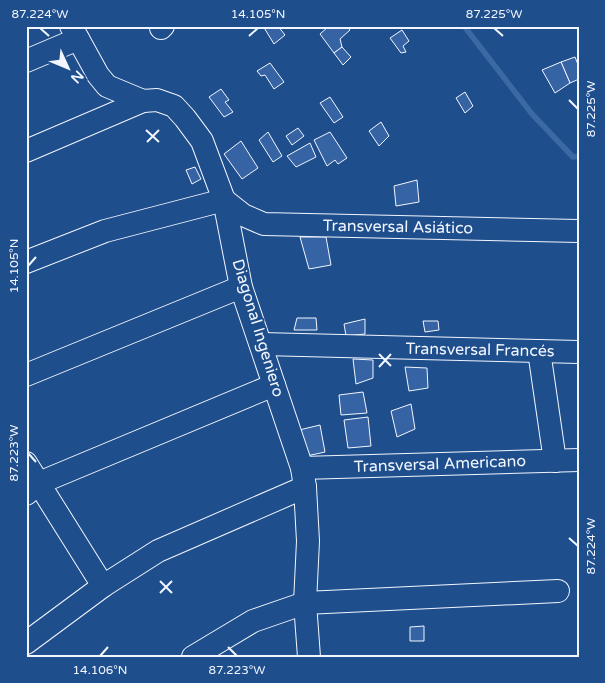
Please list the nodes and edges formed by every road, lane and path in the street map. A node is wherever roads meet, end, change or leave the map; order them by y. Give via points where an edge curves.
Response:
1 (74, 33) edge
2 (26, 61) edge
3 (143, 101) junction
4 (26, 151) edge
5 (224, 200) junction
6 (579, 231) edge
7 (26, 262) edge
8 (242, 287) junction
9 (262, 344) junction
10 (539, 351) junction
11 (579, 352) edge
12 (26, 375) edge
13 (274, 385) junction
14 (579, 460) edge
15 (555, 461) junction
16 (26, 463) edge
17 (303, 478) junction
18 (33, 488) edge
19 (103, 586) junction
20 (558, 591) dead end
21 (305, 603) junction
22 (26, 643) edge
23 (193, 657) edge
24 (309, 657) edge

1 - 2 street
1 - 3 street, Diagonal Ingeniero via 107,86
3 - 4 street
3 - 5 street, Diagonal Ingeniero via 158,100 174,106 185,118 202,141
5 - 6 street, Transversal Asiático via 243,215 264,224
5 - 7 street via 104,232
5 - 8 street, Diagonal Ingeniero
8 - 9 street, Diagonal Ingeniero
8 - 12 street
9 - 10 street, Transversal Francés
9 - 13 street, Diagonal Ingeniero
10 - 11 street, Transversal Francés
10 - 15 street
13 - 17 street, Diagonal Ingeniero
13 - 18 street
14 - 15 street, Transversal Americano
15 - 17 street, Transversal Americano
16 - 18 street
17 - 19 street via 158,551
17 - 21 street, Diagonal Ingeniero via 308,541
18 - 19 street
19 - 22 street
20 - 21 street
21 - 23 street via 252,621
21 - 24 street, Diagonal Ingeniero

